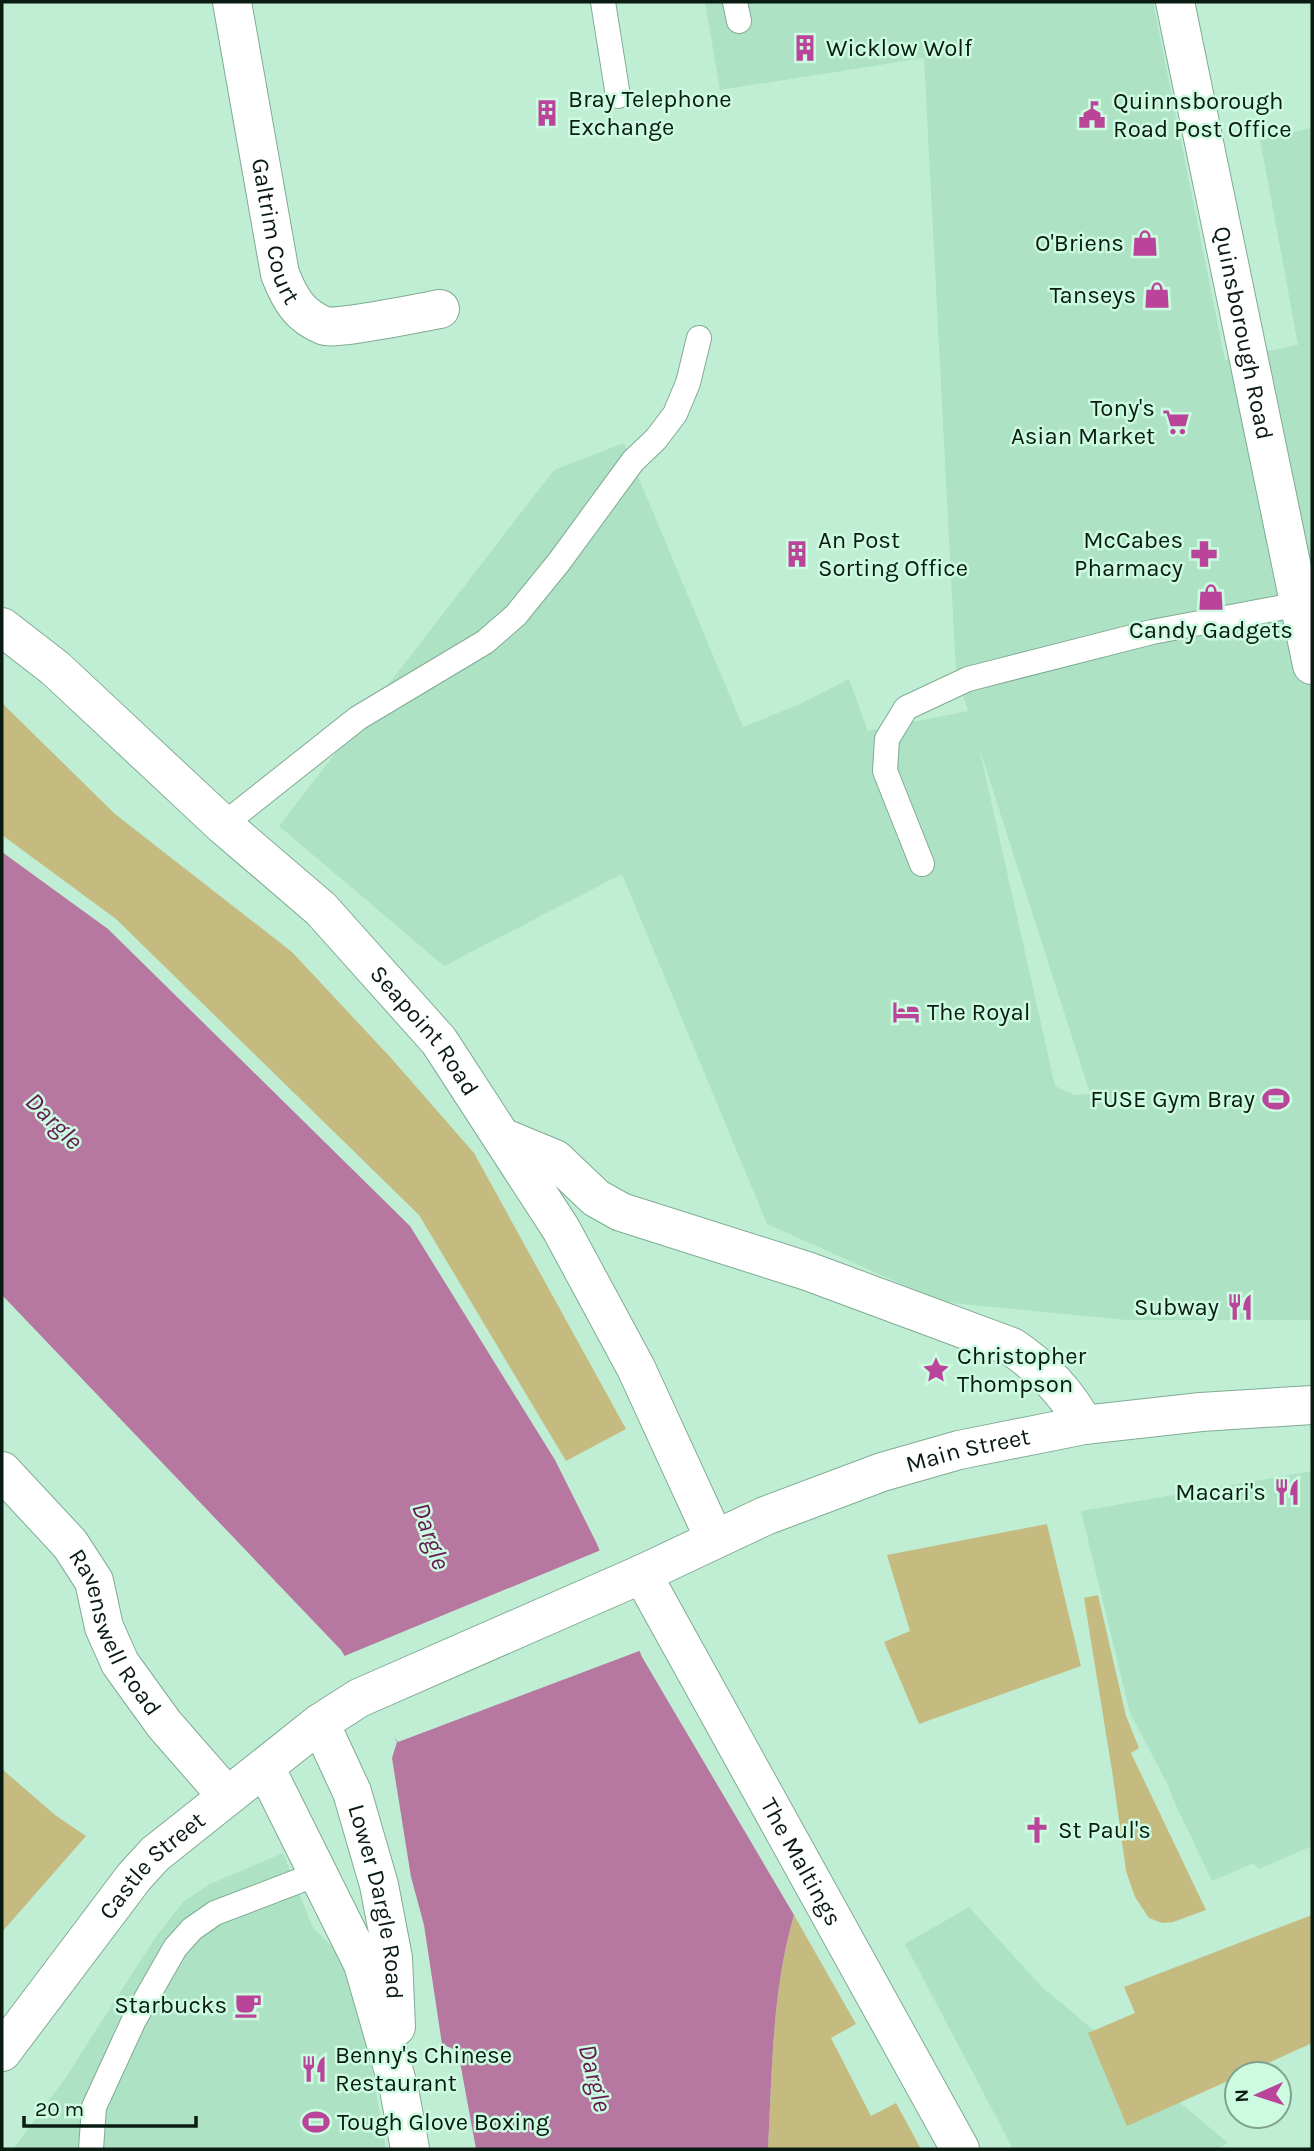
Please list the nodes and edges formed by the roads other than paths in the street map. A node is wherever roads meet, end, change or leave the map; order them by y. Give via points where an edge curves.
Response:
1 (232, 2) edge
2 (603, 2) edge
3 (1175, 2) edge
4 (618, 96) dead end
5 (439, 309) dead end
6 (699, 338) dead end
7 (2, 626) edge
8 (1308, 636) edge
9 (223, 825) junction
10 (922, 864) dead end
11 (504, 1138) junction
12 (1311, 1410) edge
13 (1084, 1425) junction
14 (2, 1471) edge
15 (714, 1538) junction
16 (629, 1580) junction
17 (338, 1711) junction
18 (265, 1767) junction
19 (226, 1796) junction
20 (317, 1874) junction
21 (2, 2052) edge
22 (400, 2089) junction
23 (91, 2149) edge
24 (410, 2149) edge
25 (960, 2149) edge

1 - 5 street, Galtrim Court via 280,274 290,301 328,328
2 - 4 lane
3 - 8 street, Quinsborough Road
6 - 9 lane via 675,414 633,461 516,615 485,642 358,719
7 - 9 street, Seapoint Road via 55,667
8 - 10 lane via 1152,632 968,678 906,708 887,739 886,771
9 - 11 street, Seapoint Road via 321,909 439,1041
11 - 13 street via 555,1159 596,1198 621,1212 807,1271 1012,1347 1052,1379
11 - 15 street, Seapoint Road via 561,1229 636,1368
12 - 13 street, Main Street via 1201,1412
13 - 15 street, Main Street via 895,1468
14 - 19 street, Ravenswell Road via 70,1544 94,1581 104,1627 120,1663 164,1724
15 - 16 street, Main Street
16 - 17 street, Main Street
16 - 25 street, The Maltings
17 - 18 street, Castle Street
17 - 22 street, Lower Dargle Road via 352,1792 379,1885 393,1958
18 - 19 street, Castle Street
18 - 20 street, Lower Dargle Road
19 - 21 street, Castle Street via 170,1840 134,1877
20 - 22 street, Lower Dargle Road via 363,1964
20 - 23 lane via 215,1913 175,1948 134,2020 94,2106
22 - 24 street, Lower Dargle Road

